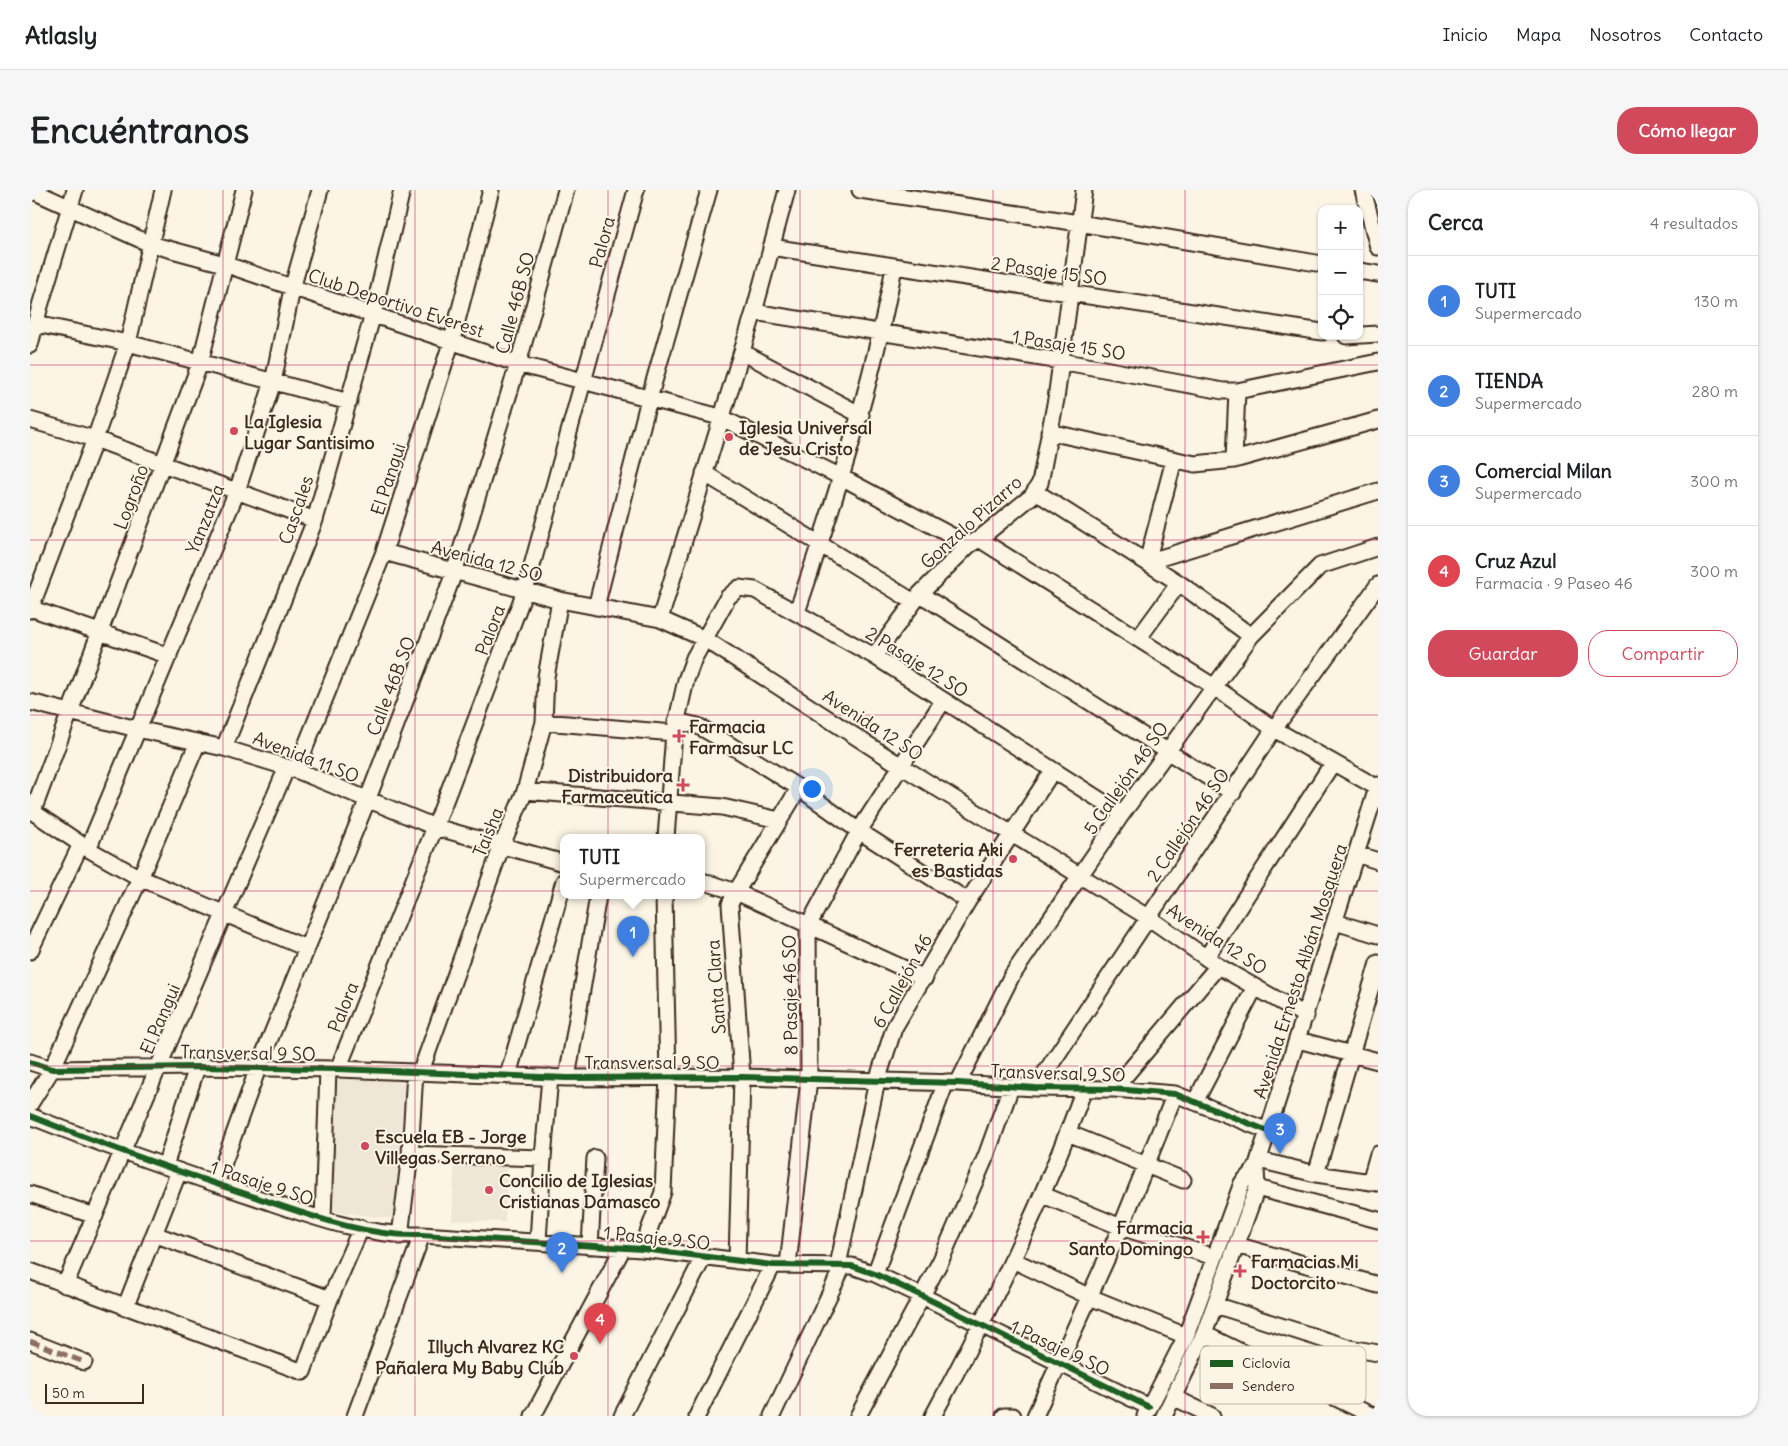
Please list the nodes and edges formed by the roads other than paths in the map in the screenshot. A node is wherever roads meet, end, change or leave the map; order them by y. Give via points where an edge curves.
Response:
1 (30, 190) edge
2 (75, 190) edge
3 (164, 190) edge
4 (244, 190) edge
5 (320, 190) edge
6 (402, 190) edge
7 (491, 190) edge
8 (566, 190) edge
9 (636, 190) edge
10 (709, 190) edge
11 (787, 190) edge
12 (860, 190) edge
13 (1084, 190) edge
14 (1363, 190) edge
15 (69, 206) junction
16 (1079, 222) junction
17 (150, 244) junction
18 (771, 247) junction
19 (1378, 247) edge
20 (1318, 263) edge
21 (224, 264) junction
22 (894, 267) junction
23 (1363, 272) edge
24 (1378, 274) edge
25 (292, 289) junction
26 (1070, 292) junction
27 (35, 304) edge
28 (754, 312) junction
29 (373, 314) junction
30 (36, 324) junction
31 (1318, 331) edge
32 (882, 333) junction
33 (1378, 334) edge
34 (1363, 335) edge
35 (452, 340) junction
36 (128, 344) junction
37 (30, 345) edge
38 (742, 352) junction
39 (1060, 361) junction
40 (1378, 362) edge
41 (200, 363) junction
42 (518, 364) junction
43 (584, 381) junction
44 (273, 382) junction
45 (1237, 391) junction
46 (650, 399) junction
47 (349, 402) junction
48 (861, 415) junction
49 (720, 418) junction
50 (30, 420) edge
51 (1378, 420) edge
52 (1050, 432) junction
53 (95, 439) junction
54 (1174, 460) junction
55 (1234, 460) junction
56 (163, 465) junction
57 (704, 473) junction
58 (841, 477) junction
59 (237, 491) junction
60 (1378, 491) edge
61 (1036, 492) junction
62 (315, 520) junction
63 (974, 542) junction
64 (819, 545) junction
65 (1378, 546) edge
66 (384, 552) junction
67 (1147, 562) junction
68 (454, 573) junction
69 (1179, 583) junction
70 (1378, 585) edge
71 (525, 591) junction
72 (917, 598) junction
73 (560, 600) junction
74 (596, 607) junction
75 (30, 608) edge
76 (797, 612) junction
77 (660, 618) junction
78 (102, 632) junction
79 (1251, 636) junction
80 (705, 639) junction
81 (1138, 639) junction
82 (169, 656) junction
83 (874, 656) junction
84 (1213, 686) junction
85 (943, 701) junction
86 (30, 702) edge
87 (70, 712) junction
88 (544, 722) junction
89 (675, 727) junction
90 (137, 729) junction
91 (1274, 729) junction
92 (198, 742) junction
93 (224, 748) junction
94 (1168, 750) junction
95 (1332, 764) junction
96 (902, 766) junction
97 (291, 769) junction
98 (1053, 770) junction
99 (1378, 787) edge
100 (799, 788) junction
101 (525, 791) junction
102 (1233, 793) junction
103 (367, 801) junction
104 (668, 804) junction
105 (31, 811) edge
106 (1122, 814) junction
107 (779, 820) junction
108 (436, 827) junction
109 (859, 830) junction
110 (1010, 833) junction
111 (666, 834) edge
112 (502, 845) junction
113 (84, 846) junction
114 (1356, 854) junction
115 (1378, 861) edge
116 (560, 862) edge
117 (1081, 876) junction
118 (140, 878) junction
119 (705, 882) edge
120 (736, 892) junction
121 (560, 895) edge
122 (597, 899) edge
123 (664, 899) edge
124 (968, 901) junction
125 (225, 915) junction
126 (1149, 918) junction
127 (1335, 922) junction
128 (808, 926) junction
129 (1378, 935) edge
130 (306, 948) junction
131 (30, 951) edge
132 (1212, 962) junction
133 (1378, 963) edge
134 (926, 978) junction
135 (1255, 987) junction
136 (1306, 1016) junction
137 (1298, 1040) junction
138 (1351, 1053) junction
139 (1378, 1061) edge
140 (30, 1062) edge
141 (197, 1066) junction
142 (159, 1067) junction
143 (258, 1068) junction
144 (52, 1069) junction
145 (333, 1069) junction
146 (418, 1071) junction
147 (508, 1075) junction
148 (668, 1076) junction
149 (550, 1077) junction
150 (742, 1077) junction
151 (567, 1078) junction
152 (809, 1079) junction
153 (877, 1081) junction
154 (952, 1082) junction
155 (1011, 1087) junction
156 (1035, 1088) junction
157 (1084, 1089) junction
158 (1114, 1089) junction
159 (1175, 1094) junction
160 (1195, 1102) junction
161 (30, 1104) edge
162 (30, 1116) edge
163 (1268, 1131) junction
164 (1068, 1133) junction
165 (122, 1153) junction
166 (410, 1154) junction
167 (1378, 1154) edge
168 (542, 1158) junction
169 (595, 1158) dead end
170 (1258, 1164) junction
171 (1146, 1166) junction
172 (172, 1169) junction
173 (1316, 1174) junction
174 (1183, 1180) dead end
175 (1374, 1182) edge
176 (216, 1184) junction
177 (1257, 1188) junction
178 (30, 1194) edge
179 (1043, 1195) junction
180 (95, 1216) junction
181 (323, 1219) junction
182 (1378, 1220) edge
183 (1121, 1226) junction
184 (361, 1228) junction
185 (154, 1234) junction
186 (422, 1235) junction
187 (400, 1236) junction
188 (538, 1242) junction
189 (1236, 1245) junction
190 (590, 1246) junction
191 (623, 1248) junction
192 (642, 1249) junction
193 (1214, 1257) junction
194 (704, 1258) junction
195 (1013, 1260) junction
196 (737, 1261) junction
197 (781, 1265) junction
198 (840, 1265) junction
199 (30, 1271) edge
200 (875, 1274) junction
201 (65, 1285) junction
202 (1378, 1285) edge
203 (920, 1296) junction
204 (1090, 1297) junction
205 (330, 1299) junction
206 (1215, 1305) junction
207 (125, 1308) junction
208 (981, 1327) junction
209 (1204, 1334) junction
210 (1186, 1336) junction
211 (30, 1341) edge
212 (1229, 1346) edge
213 (1344, 1346) edge
214 (84, 1362) dead end
215 (1059, 1363) junction
216 (1173, 1397) junction
217 (1349, 1404) edge
218 (1147, 1412) edge
219 (355, 1416) edge
220 (533, 1416) edge
221 (622, 1416) edge
222 (697, 1416) edge
223 (772, 1416) edge
224 (858, 1416) edge
225 (933, 1416) edge
226 (1035, 1416) edge
227 (1164, 1416) edge
228 (1212, 1416) edge
229 (1374, 1416) edge

1 - 15 street, Club Deportivo Everest
2 - 15 street
3 - 17 street
4 - 21 street, Logroño
5 - 25 street, Yanzatza
6 - 29 street, Cascales
7 - 35 street, El Pangui
8 - 42 street, Calle 46B SO
9 - 43 street, Palora
10 - 46 street
11 - 18 street
12 - 16 street
13 - 16 street, Gonzalo Pizarro
14 - 19 street
15 - 17 street, Club Deportivo Everest
15 - 27 street
16 - 20 street
16 - 26 street, Gonzalo Pizarro
17 - 21 street, Club Deportivo Everest
17 - 36 street
18 - 22 street, 2 Pasaje 15 SO
18 - 28 street
21 - 25 street, Club Deportivo Everest
21 - 41 street, Logroño
22 - 26 street, 2 Pasaje 15 SO
22 - 32 street
23 - 24 street
25 - 29 street, Club Deportivo Everest
25 - 44 street, Yanzatza
26 - 31 street, 2 Pasaje 15 SO
26 - 39 street, Gonzalo Pizarro
27 - 30 street
28 - 32 street, 1 Pasaje 15 SO
28 - 38 street
29 - 35 street, Club Deportivo Everest
29 - 47 street, Cascales
30 - 36 street
30 - 37 street
32 - 39 street, 1 Pasaje 15 SO
32 - 48 street
33 - 34 street
35 - 42 street, Club Deportivo Everest
35 - 66 street, El Pangui
36 - 41 street
36 - 53 street
38 - 48 street
38 - 49 street
39 - 45 street, 1 Pasaje 15 SO
39 - 52 street, Gonzalo Pizarro
40 - 45 street, 1 Pasaje 15 SO
41 - 44 street
41 - 56 street, Logroño
42 - 43 street, Club Deportivo Everest
42 - 68 street, Calle 46B SO
43 - 46 street, Club Deportivo Everest
43 - 71 street, Palora
44 - 47 street
44 - 59 street, Yanzatza
45 - 55 street
46 - 49 street, Club Deportivo Everest
46 - 74 street
47 - 62 street, Cascales
48 - 58 street
49 - 57 street
49 - 58 street, Club Deportivo Everest
50 - 53 street
51 - 55 street
52 - 54 street
52 - 61 street, Gonzalo Pizarro
53 - 56 street
53 - 75 street
54 - 55 street via 1195,464
54 - 67 street
56 - 59 street
56 - 78 street, Logroño
57 - 64 street
57 - 77 street
58 - 63 street, Club Deportivo Everest
58 - 64 street
59 - 62 street
59 - 82 street, Yanzatza
60 - 67 street
61 - 63 street, Gonzalo Pizarro
61 - 67 street
62 - 93 street, Cascales
63 - 72 street, Gonzalo Pizarro
63 - 81 street, Club Deportivo Everest
64 - 72 street
64 - 76 street
65 - 79 street, 5 Callejón 46 SO via 1320,566
66 - 68 street, Avenida 12 SO
66 - 97 street, El Pangui
67 - 69 street
68 - 71 street, Avenida 12 SO
68 - 103 street, Calle 46B SO
69 - 79 street
69 - 81 street
70 - 91 street, 2 Callejón 46 SO
71 - 73 street, Avenida 12 SO
71 - 108 street, Palora
72 - 83 street, Gonzalo Pizarro
72 - 94 street
73 - 74 street, Avenida 12 SO
73 - 88 street, Taisha via 546,677
74 - 77 street, Avenida 12 SO
75 - 78 street
76 - 80 street, 2 Pasaje 12 SO via 755,590 739,588 728,597
76 - 83 street, 2 Pasaje 12 SO
77 - 80 street, Avenida 12 SO
78 - 82 street
78 - 87 street, Logroño
79 - 84 street, 5 Callejón 46 SO
80 - 89 street, 2 Pasaje 12 SO via 686,680
80 - 96 street, Avenida 12 SO
81 - 84 street, Club Deportivo Everest
82 - 90 street, Yanzatza
83 - 85 street, 2 Pasaje 12 SO
84 - 91 street, Club Deportivo Everest
84 - 94 street, 5 Callejón 46 SO
85 - 96 street, 8 Pasaje 46 SO
85 - 98 street, 2 Pasaje 12 SO
86 - 87 street, Avenida 11 SO
87 - 90 street, Avenida 11 SO
87 - 105 street, Logroño
88 - 89 street
88 - 101 street, Taisha
89 - 100 street via 698,726
89 - 104 street, 2 Pasaje 12 SO
90 - 92 street, Avenida 11 SO
90 - 113 street, Yanzatza
91 - 95 street, Club Deportivo Everest
91 - 102 street, 2 Callejón 46 SO
92 - 93 street, Avenida 11 SO
92 - 118 street
93 - 97 street, Avenida 11 SO
94 - 102 street
94 - 106 street, 5 Callejón 46 SO
95 - 99 street, Club Deportivo Everest
95 - 132 street
96 - 109 street, 8 Pasaje 46 SO
96 - 110 street, Avenida 12 SO
97 - 103 street, Avenida 11 SO
97 - 125 street, El Pangui
98 - 106 street, 2 Pasaje 12 SO
98 - 110 street, 6 Callejón 46
99 - 114 street, Avenida Ernesto Albán Mosquera
100 - 107 street, Santa Clara
100 - 109 street
101 - 104 street
101 - 112 street, Taisha
102 - 126 street, 2 Callejón 46 SO
103 - 108 street, Avenida 11 SO
103 - 130 street, Calle 46B SO
104 - 107 street via 722,807
104 - 111 street, 2 Pasaje 12 SO
105 - 113 street
106 - 117 street, 5 Callejón 46 SO
107 - 120 street, Santa Clara
108 - 112 street, Avenida 11 SO
108 - 145 street, Palora
109 - 124 street
109 - 128 street, 8 Pasaje 46 SO
110 - 117 street, Avenida 12 SO
110 - 124 street, 6 Callejón 46
112 - 116 street, Avenida 11 SO
112 - 146 street, Taisha
113 - 118 street
113 - 131 street, Yanzatza
114 - 115 street
114 - 127 street, Avenida Ernesto Albán Mosquera
117 - 126 street, Avenida 12 SO
117 - 154 street, 5 Callejón 46 SO via 1011,977
118 - 125 street
118 - 144 street
119 - 120 street
120 - 128 street
120 - 150 street, Santa Clara via 730,911
121 - 147 street
122 - 151 street
123 - 148 street
124 - 134 street, 6 Callejón 46
125 - 130 street
125 - 142 street, El Pangui
126 - 132 street, Avenida 12 SO
126 - 156 street, 2 Callejón 46 SO
127 - 129 street
127 - 136 street, Avenida Ernesto Albán Mosquera
128 - 134 street
128 - 152 street, 8 Pasaje 46 SO
130 - 143 street, Calle 46B SO
132 - 135 street, Avenida 12 SO
132 - 158 street
133 - 138 street
134 - 153 street, 6 Callejón 46 via 894,1028
135 - 136 street, Avenida 12 SO
135 - 160 street
136 - 137 street, Avenida Ernesto Albán Mosquera
137 - 138 street
137 - 163 street, Avenida Ernesto Albán Mosquera
138 - 139 street
138 - 173 street
140 - 144 street, Transversal 9 SO
141 - 142 street, Transversal 9 SO
141 - 143 street, Transversal 9 SO
141 - 172 street
142 - 144 street, Transversal 9 SO
142 - 165 street, El Pangui
143 - 145 street, Transversal 9 SO
143 - 176 street, Calle 46B SO
144 - 161 street
145 - 146 street, Transversal 9 SO
145 - 181 street, Palora
146 - 147 street, Transversal 9 SO
146 - 166 street, Taisha
147 - 149 street, Transversal 9 SO
148 - 150 street, Transversal 9 SO
148 - 151 street, Transversal 9 SO
148 - 192 street via 663,1192
149 - 151 street, Transversal 9 SO
149 - 168 street
150 - 152 street, Transversal 9 SO
150 - 196 street, Santa Clara
152 - 153 street, Transversal 9 SO
152 - 197 street, 8 Pasaje 46 SO
153 - 154 street, Transversal 9 SO
153 - 198 street, 6 Callejón 46
154 - 155 street, Transversal 9 SO
154 - 200 street, 5 Callejón 46 SO
155 - 156 street, Transversal 9 SO
155 - 203 street via 986,1156 941,1260
156 - 157 street, Transversal 9 SO
157 - 158 street, Transversal 9 SO
157 - 164 street
158 - 159 street, Transversal 9 SO
159 - 160 street, Transversal 9 SO
159 - 171 street
160 - 163 street, Transversal 9 SO
162 - 165 street, 1 Pasaje 9 SO
163 - 170 street, Avenida Ernesto Albán Mosquera
164 - 171 street
164 - 179 street
165 - 172 street, 1 Pasaje 9 SO
165 - 180 street, El Pangui
166 - 168 street
166 - 187 street, Taisha
167 - 175 street
168 - 188 street
169 - 190 street
170 - 173 street
170 - 177 street, Avenida Ernesto Albán Mosquera
170 - 193 street, Avenida Ernesto Albán Mosquera via 1242,1183
171 - 174 street
171 - 183 street
172 - 176 street, 1 Pasaje 9 SO
172 - 185 street
173 - 175 street
176 - 181 street, 1 Pasaje 9 SO
177 - 182 street
177 - 189 street, Avenida Ernesto Albán Mosquera
178 - 180 street
179 - 183 street
179 - 195 street
180 - 201 street, El Pangui
181 - 184 street, 1 Pasaje 9 SO
183 - 193 street
183 - 204 street
184 - 187 street, 1 Pasaje 9 SO
184 - 205 street
185 - 205 street
185 - 207 street
186 - 187 street, 1 Pasaje 9 SO
186 - 188 street, 1 Pasaje 9 SO
186 - 219 street
188 - 190 street, 1 Pasaje 9 SO
189 - 202 street
189 - 206 street, Avenida Ernesto Albán Mosquera
190 - 191 street, 1 Pasaje 9 SO
191 - 192 street, 1 Pasaje 9 SO
191 - 220 street
192 - 194 street, 1 Pasaje 9 SO
193 - 210 street, Avenida Ernesto Albán Mosquera
194 - 196 street, 1 Pasaje 9 SO
194 - 221 street
195 - 204 street
195 - 208 street
196 - 197 street, 1 Pasaje 9 SO
197 - 198 street, 1 Pasaje 9 SO
197 - 222 street
198 - 200 street, 1 Pasaje 9 SO
198 - 223 street
199 - 201 street
200 - 203 street, 1 Pasaje 9 SO
201 - 207 street
203 - 208 street, 1 Pasaje 9 SO
203 - 224 street
204 - 210 street
204 - 215 street
205 - 207 street via 303,1372
206 - 209 street, Avenida Ernesto Albán Mosquera
206 - 213 street
208 - 215 street, 1 Pasaje 9 SO
208 - 225 street
209 - 212 street
209 - 216 street, Avenida Ernesto Albán Mosquera
210 - 218 street, Avenida Ernesto Albán Mosquera
211 - 214 street
215 - 218 street, 1 Pasaje 9 SO
215 - 226 street
216 - 227 street, Avenida Ernesto Albán Mosquera
216 - 228 street
217 - 229 street

